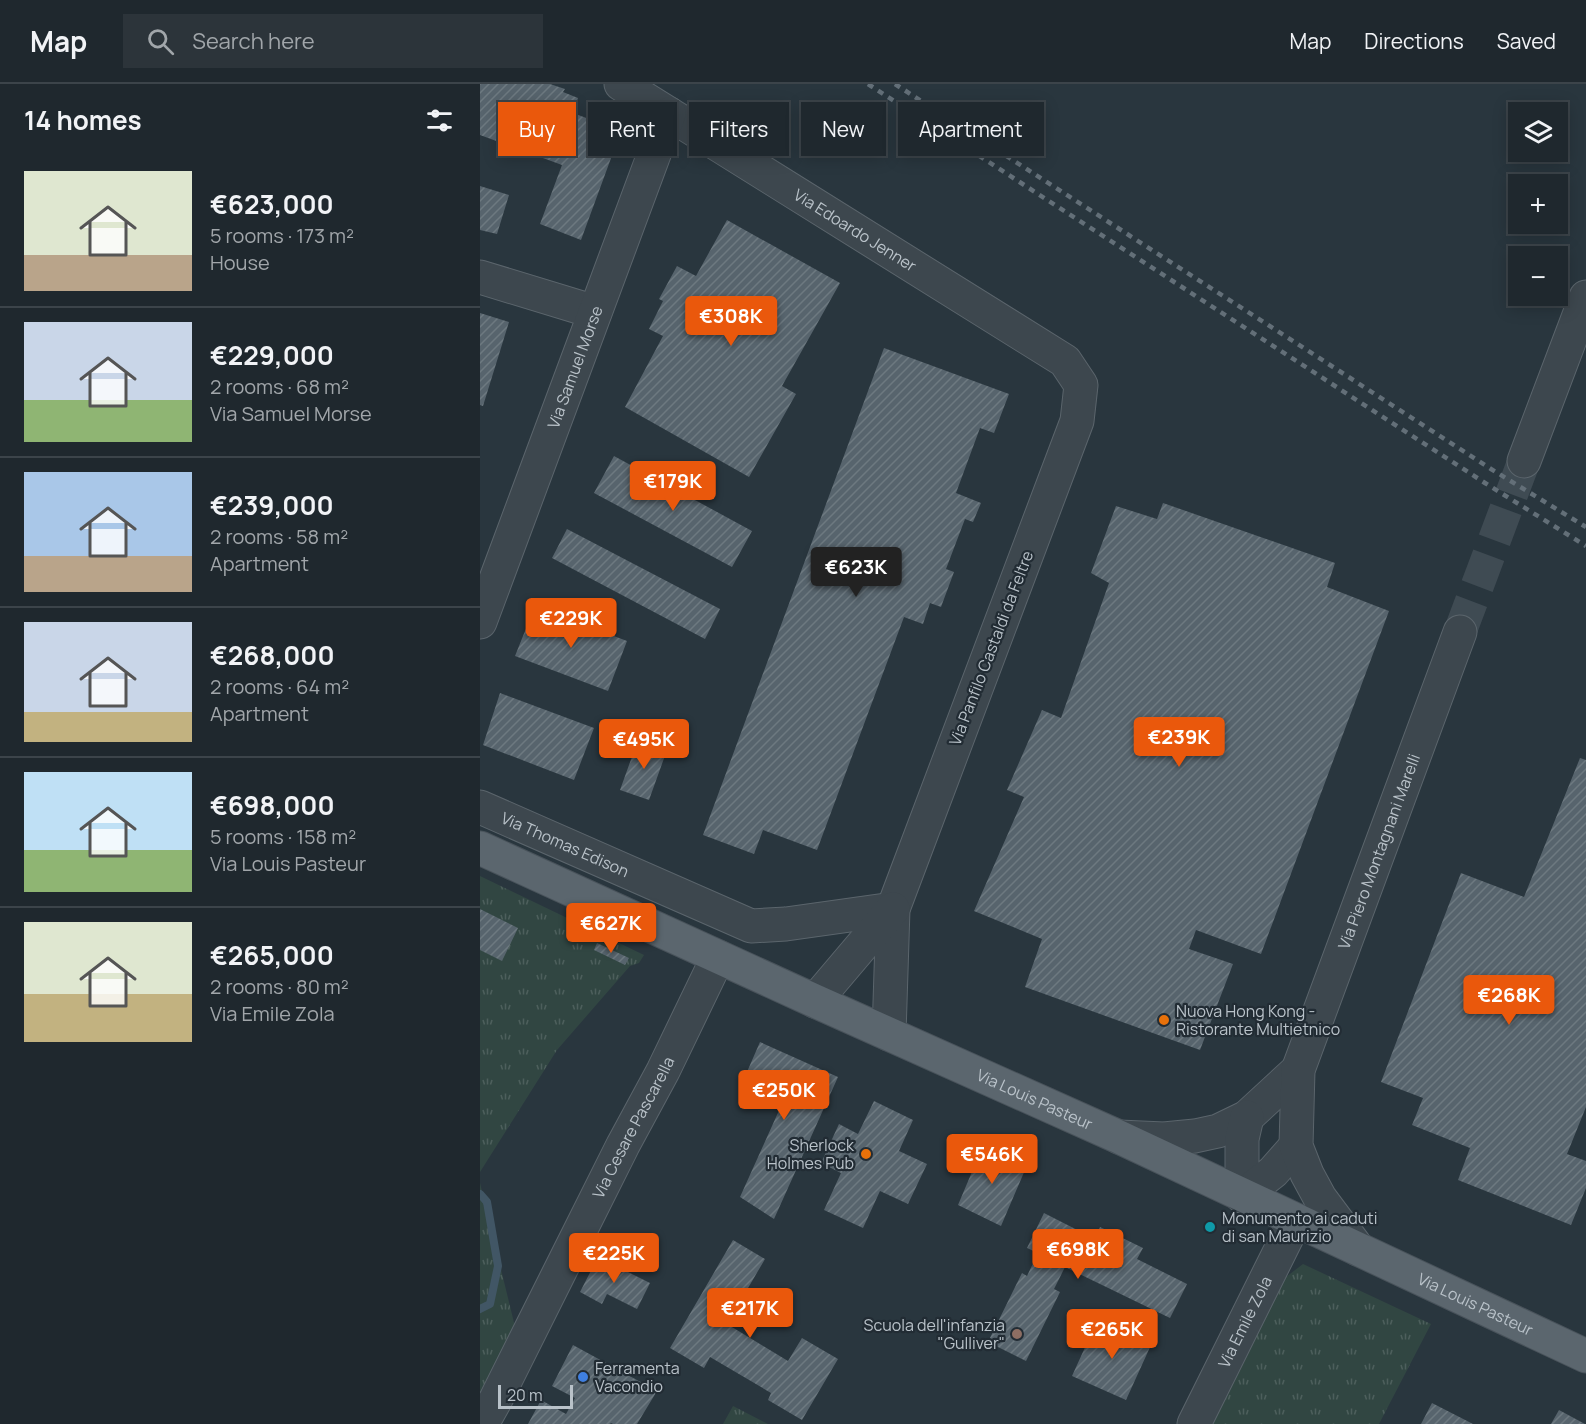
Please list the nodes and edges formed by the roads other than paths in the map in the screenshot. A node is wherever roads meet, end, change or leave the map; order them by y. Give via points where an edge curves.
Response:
1 (621, 84) edge
2 (650, 102) edge
3 (677, 119) edge
4 (653, 156) edge
5 (480, 277) edge
6 (1586, 297) edge
7 (595, 312) junction
8 (1081, 385) joint
9 (1524, 461) tunnel mouth
10 (480, 622) edge
11 (1460, 632) tunnel mouth
12 (480, 807) edge
13 (480, 848) edge
14 (893, 909) junction
15 (718, 957) junction
16 (815, 1001) junction
17 (889, 1034) junction
18 (1298, 1070) junction
19 (1247, 1117) junction
20 (1119, 1137) junction
21 (1296, 1146) junction
22 (1242, 1196) junction
23 (1295, 1221) junction
24 (1358, 1250) junction
25 (1586, 1356) edge
26 (483, 1424) edge
27 (1194, 1424) edge

1 - 2 street, Via Edoardo Jenner
3 - 8 street, Via Edoardo Jenner via 1065,361
4 - 7 street, Via Samuel Morse
5 - 7 street
6 - 9 street
7 - 10 street, Via Samuel Morse
8 - 14 street, Via Panfilo Castaldi da Feltre via 1077,421
11 - 18 street, Via Piero Montagnani Marelli
12 - 14 street, Via Thomas Edison via 751,926
13 - 15 main road, Via Louis Pasteur
14 - 16 street, Via Panfilo Castaldi da Feltre
14 - 17 street, Via Panfilo Castaldi da Feltre
15 - 16 main road, Via Louis Pasteur
15 - 26 street, Via Cesare Pascarella
16 - 17 main road, Via Louis Pasteur
17 - 20 main road, Via Louis Pasteur
18 - 19 street, Via Piero Montagnani Marelli
18 - 21 street, Via Piero Montagnani Marelli
19 - 20 street, Via Piero Montagnani Marelli via 1218,1131 1195,1136
19 - 22 street via 1242,1139
20 - 22 main road, Via Louis Pasteur
21 - 22 street via 1273,1172
21 - 24 street, Via Piero Montagnani Marelli via 1320,1198
22 - 23 main road, Via Louis Pasteur
23 - 24 main road, Via Louis Pasteur
23 - 27 street, Via Emile Zola
24 - 25 main road, Via Louis Pasteur

